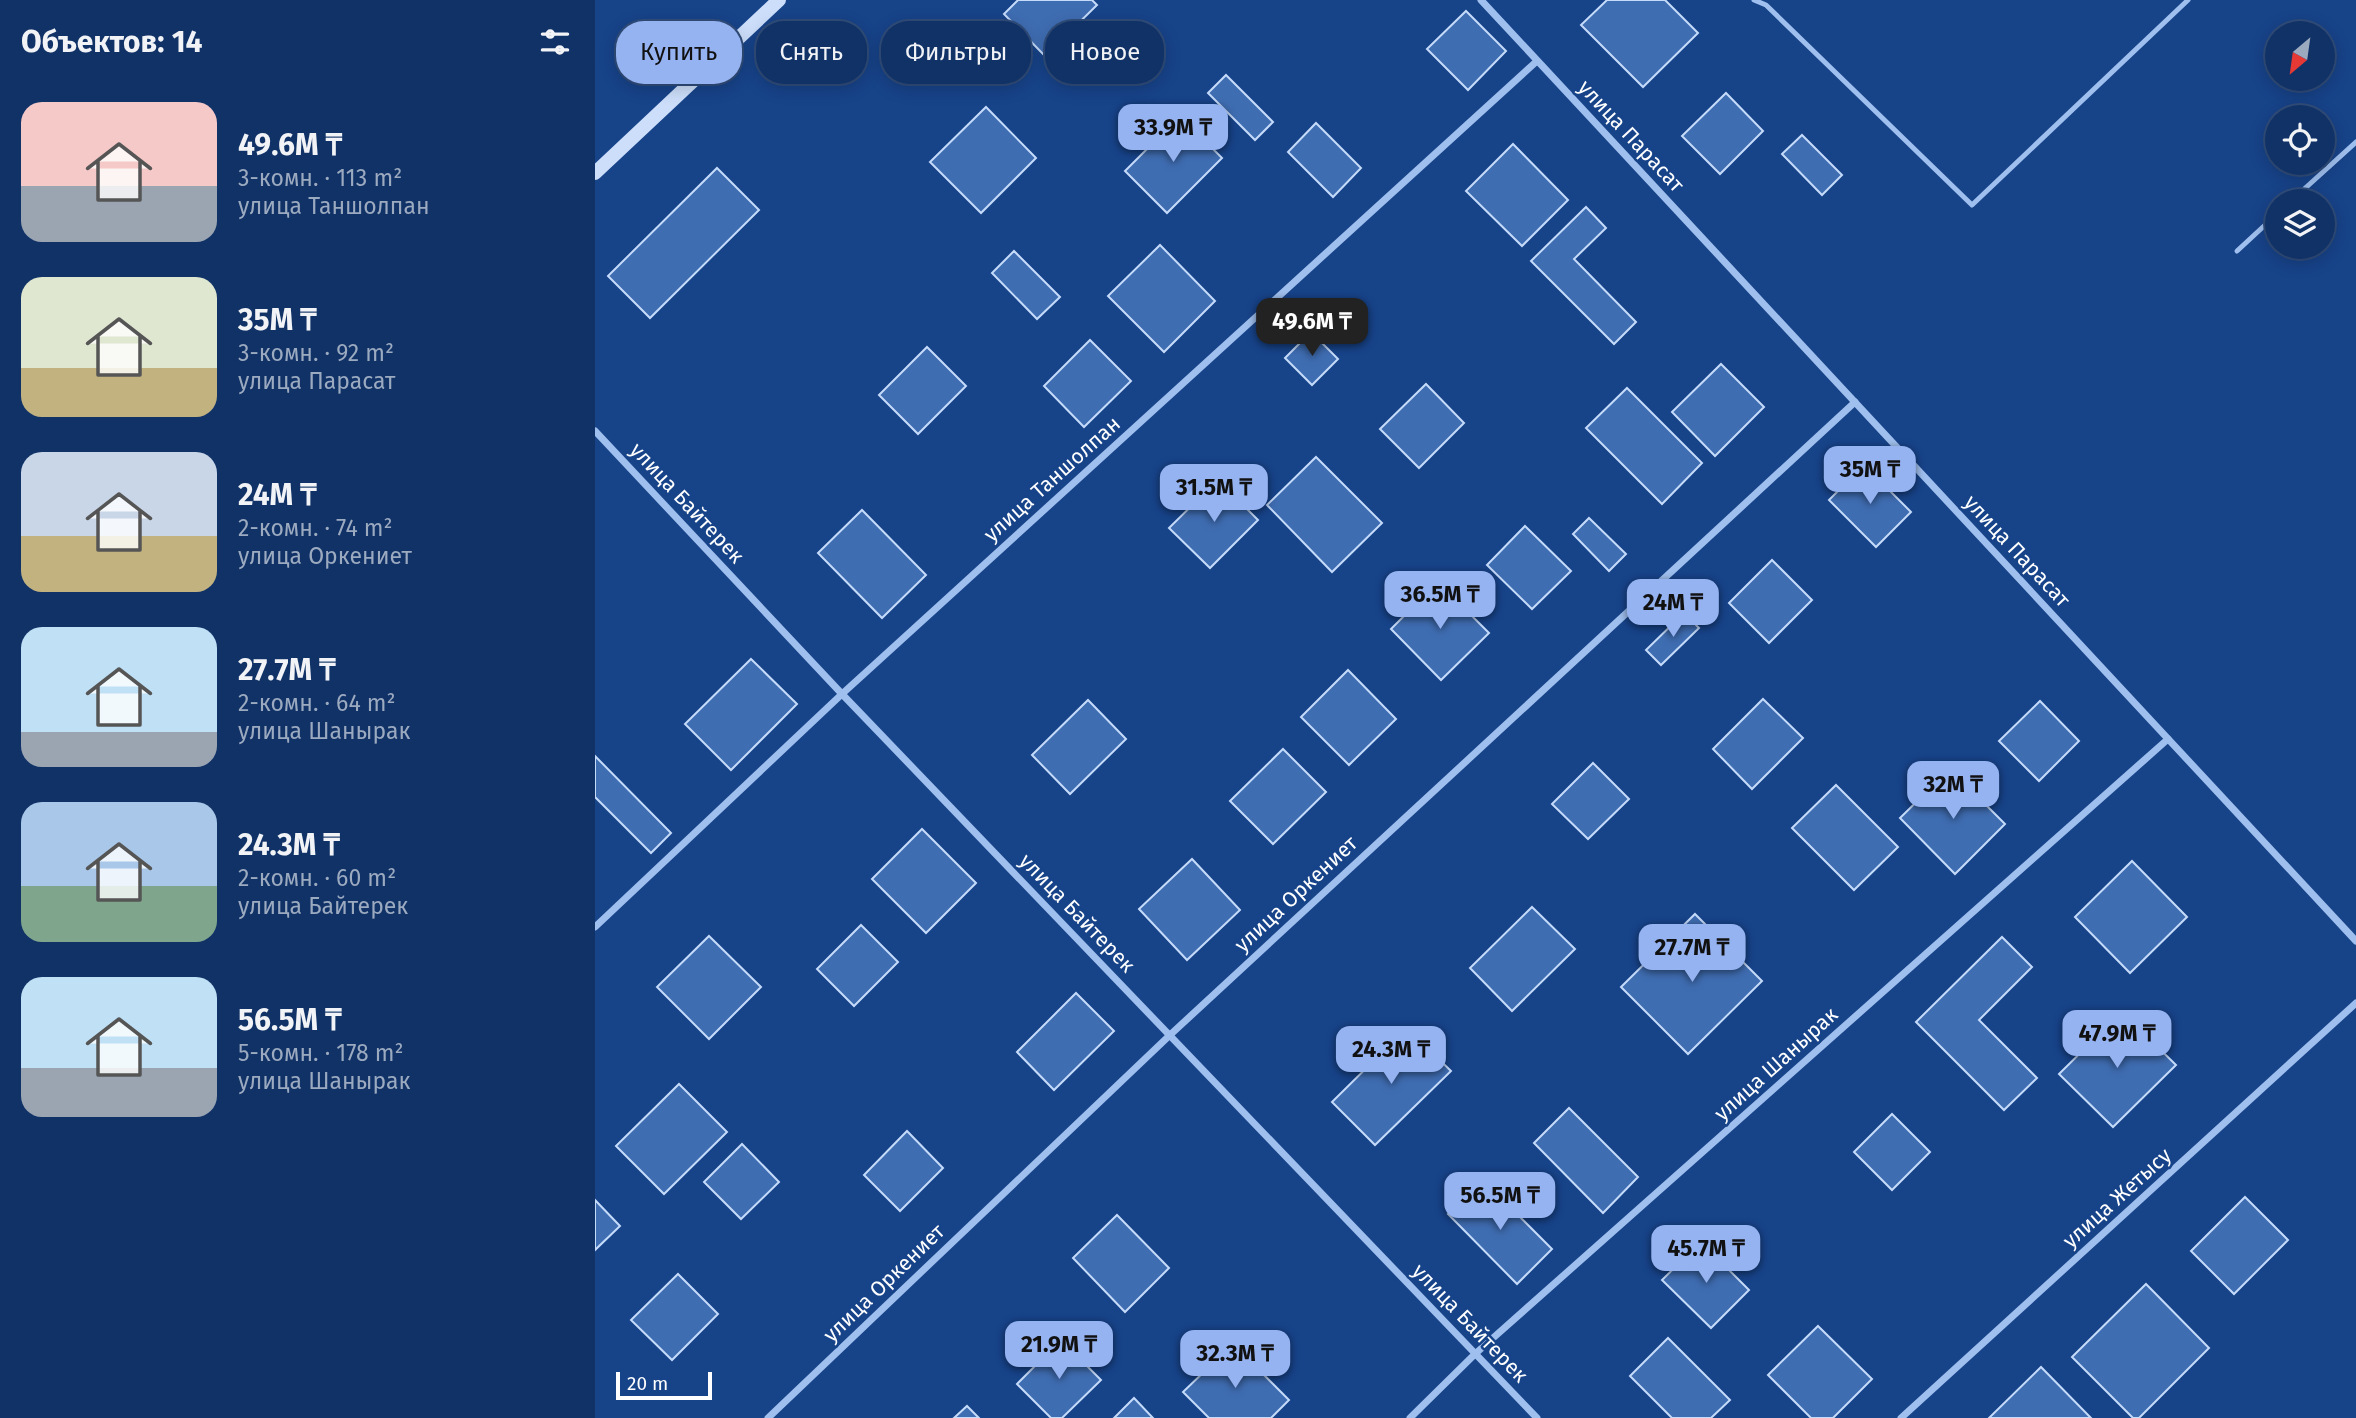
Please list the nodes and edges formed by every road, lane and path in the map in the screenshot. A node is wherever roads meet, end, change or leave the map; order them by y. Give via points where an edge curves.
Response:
1 (779, 0) edge
2 (1481, 0) edge
3 (1754, 0) edge
4 (2188, 0) edge
5 (1538, 61) junction
6 (2356, 142) edge
7 (595, 173) edge
8 (2304, 189) edge
9 (2265, 226) edge
10 (2237, 251) dead end
11 (1854, 402) junction
12 (595, 431) edge
13 (842, 694) junction
14 (2168, 739) junction
15 (595, 927) edge
16 (2356, 941) edge
17 (2356, 1003) edge
18 (1170, 1035) junction
19 (1475, 1354) junction
20 (768, 1418) edge
21 (1409, 1418) edge
22 (1537, 1418) edge
23 (1901, 1418) edge

1 - 7 main road
2 - 5 street, улица Парасат
3 - 4 lane via 1766,5 1972,205
5 - 11 street, улица Парасат
5 - 13 street, улица Таншолпан
6 - 8 lane
9 - 10 lane
11 - 14 street, улица Парасат
11 - 18 street, улица Оркениет
12 - 13 street, улица Байтерек
13 - 15 street, улица Таншолпан
13 - 18 street, улица Байтерек
14 - 16 street, улица Парасат
14 - 19 street, улица Шанырак
17 - 23 street, улица Жетысу
18 - 19 street, улица Байтерек
18 - 20 street, улица Оркениет
19 - 21 street, улица Шанырак
19 - 22 street, улица Байтерек

